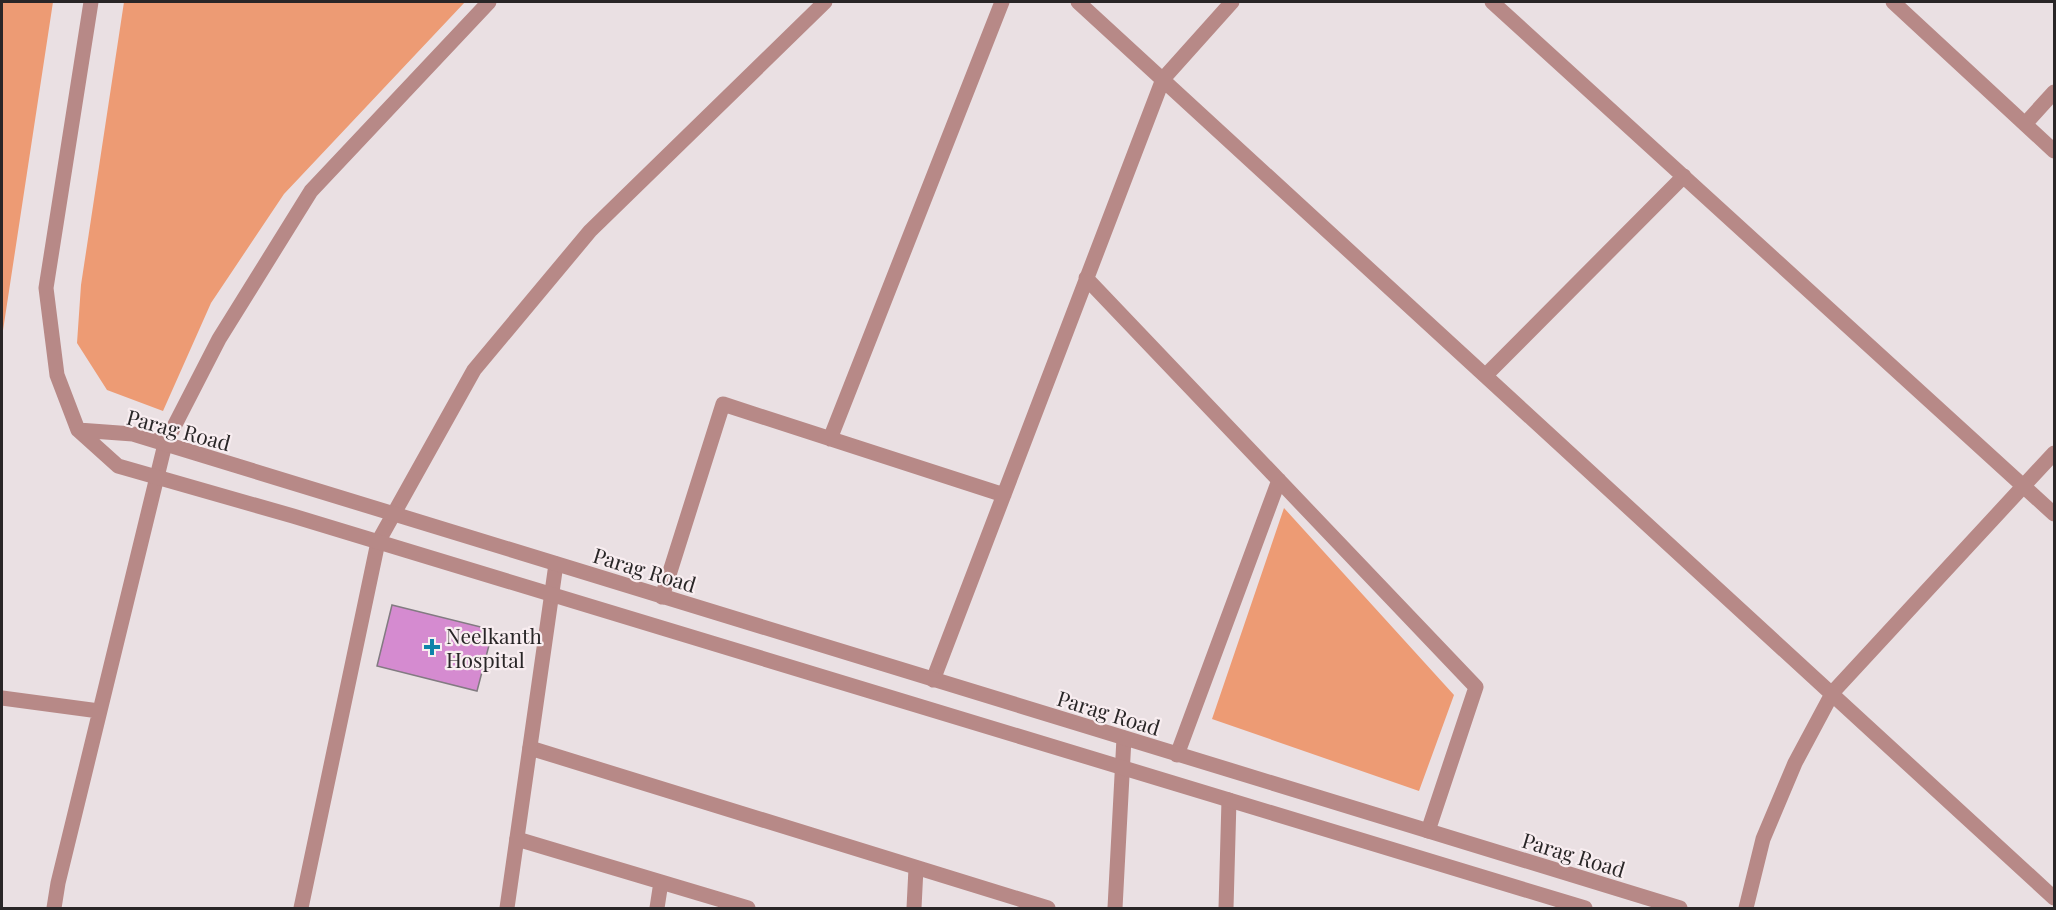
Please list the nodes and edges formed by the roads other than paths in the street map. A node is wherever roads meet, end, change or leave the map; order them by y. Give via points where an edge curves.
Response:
1 (91, 2) edge
2 (489, 2) edge
3 (825, 2) edge
4 (1002, 2) edge
5 (1078, 2) edge
6 (1232, 2) edge
7 (1893, 2) edge
8 (1501, 5) edge
9 (1163, 80) junction
10 (2055, 92) edge
11 (2025, 124) junction
12 (2055, 151) edge
13 (1684, 176) junction
14 (1086, 278) junction
15 (1486, 375) junction
16 (78, 430) junction
17 (830, 439) junction
18 (165, 444) junction
19 (2055, 453) edge
20 (156, 477) junction
21 (1279, 480) junction
22 (2024, 486) junction
23 (1004, 495) junction
24 (394, 514) junction
25 (2055, 514) edge
26 (378, 542) junction
27 (556, 564) junction
28 (551, 594) junction
29 (663, 597) junction
30 (933, 680) junction
31 (1833, 692) junction
32 (2, 698) edge
33 (99, 711) junction
34 (1124, 738) junction
35 (530, 748) junction
36 (1177, 755) junction
37 (1122, 766) junction
38 (1228, 800) junction
39 (1428, 831) junction
40 (517, 838) junction
41 (916, 868) junction
42 (661, 882) junction
43 (2055, 898) edge
44 (1008, 902) edge
45 (54, 909) edge
46 (301, 909) edge
47 (507, 909) edge
48 (657, 909) edge
49 (748, 909) edge
50 (914, 909) edge
51 (1048, 909) edge
52 (1115, 909) edge
53 (1226, 909) edge
54 (1585, 909) edge
55 (1680, 909) edge
56 (1746, 909) edge

1 - 16 street via 46,288 57,375
2 - 18 street via 311,190 219,339
3 - 24 street via 590,231 474,370
4 - 17 street
5 - 9 street
6 - 9 street
7 - 11 street
8 - 13 street
9 - 14 street
9 - 15 street
10 - 11 street
11 - 12 street
13 - 15 street
13 - 22 street
14 - 21 street
14 - 23 street
15 - 31 street
16 - 18 street, Parag Road via 133,434
16 - 20 street via 118,466
17 - 23 street
17 - 29 street via 723,404
18 - 20 street
18 - 24 street, Parag Road
19 - 22 street
20 - 26 street
20 - 33 street
21 - 36 street
21 - 39 street via 1476,687
22 - 25 street
22 - 31 street
23 - 30 street
24 - 26 street
24 - 27 street, Parag Road
26 - 28 street
26 - 46 street
27 - 28 street
27 - 29 street, Parag Road
28 - 35 street
28 - 37 street
29 - 30 street, Parag Road
30 - 34 street, Parag Road
31 - 43 street
31 - 56 street via 1795,763 1763,839
32 - 33 street
33 - 45 street
34 - 36 street, Parag Road
34 - 37 street
35 - 40 street
35 - 41 street
36 - 39 street, Parag Road
37 - 38 street
37 - 52 street
38 - 53 street
38 - 54 street
39 - 55 street, Parag Road
40 - 42 street
40 - 47 street
41 - 44 street
41 - 50 street
42 - 48 street
42 - 49 street
44 - 51 street

